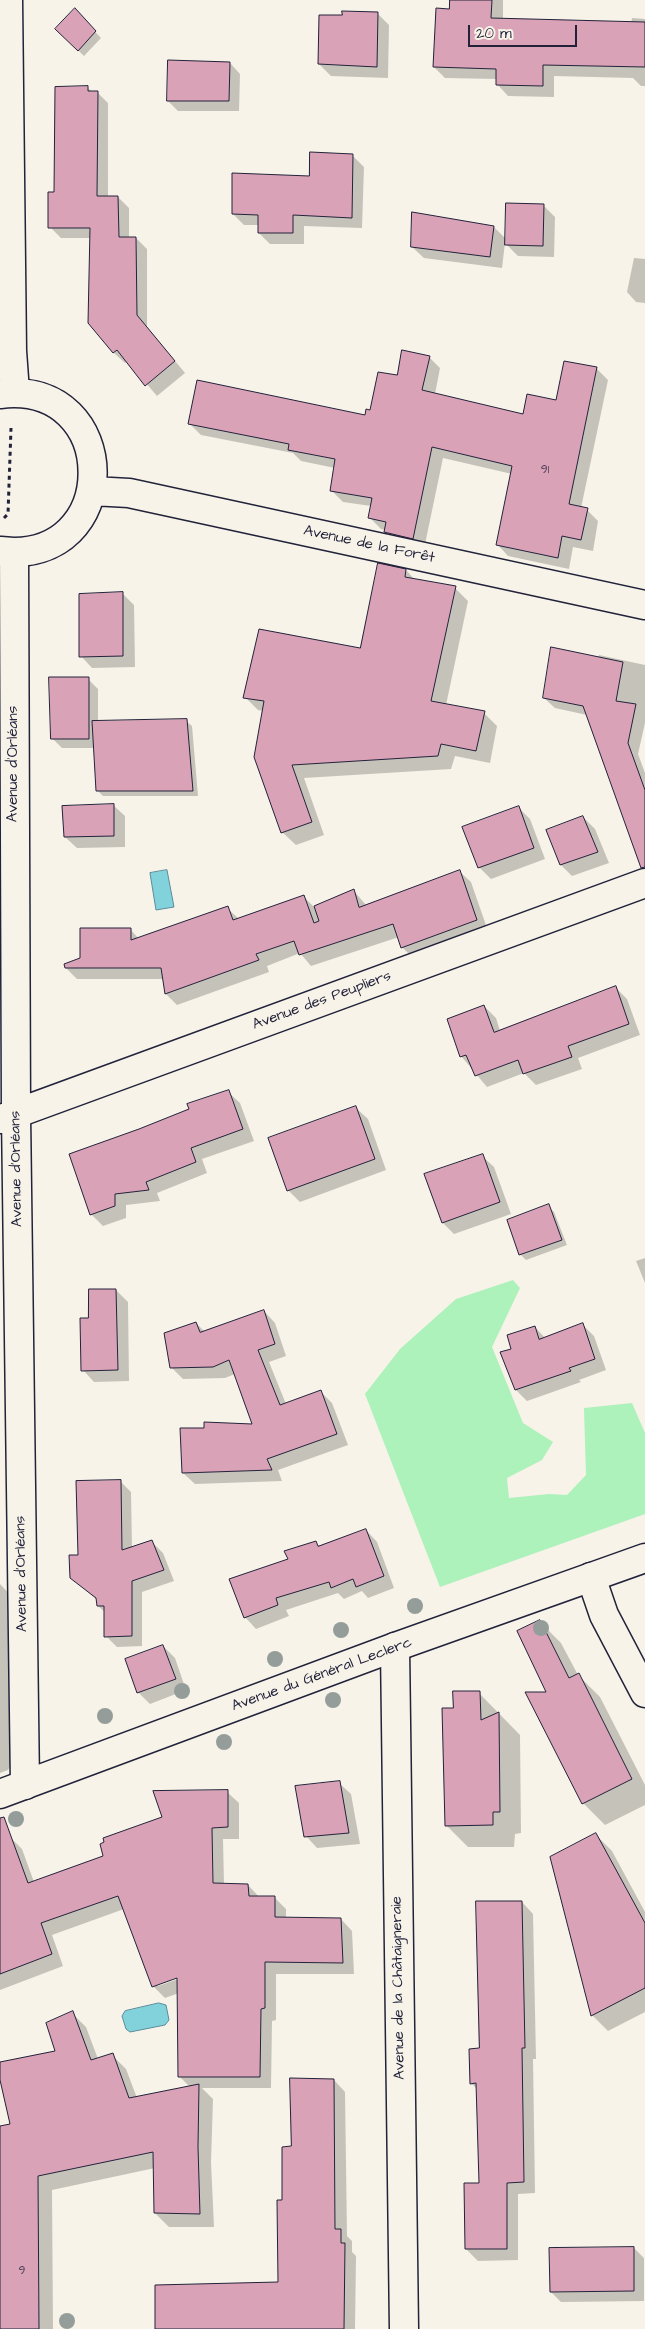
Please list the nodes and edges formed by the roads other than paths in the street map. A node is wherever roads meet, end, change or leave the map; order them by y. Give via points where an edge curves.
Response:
1 (8, 0) edge
2 (8, 393) edge
3 (92, 491) junction
4 (7, 552) edge
5 (645, 605) edge
6 (645, 883) edge
7 (8, 1117) edge
8 (645, 1558) edge
9 (591, 1577) junction
10 (395, 1647) junction
11 (645, 1693) edge
12 (25, 1784) junction
13 (0, 1794) edge
14 (404, 2329) edge

1 - 2 street via 12,351
2 - 3 street via 38,396 60,407 77,423 89,444 94,467
3 - 4 street via 82,516 64,535 40,548
3 - 5 street, Avenue de la Forêt via 139,496
4 - 7 street, Avenue d'Orléans
6 - 7 street, Avenue des Peupliers
7 - 12 street, Avenue d'Orléans
8 - 9 street, Avenue du Général Leclerc
9 - 10 street, Avenue du Général Leclerc
9 - 11 street via 604,1616
10 - 12 street, Avenue du Général Leclerc
10 - 14 street, Avenue de la Châtaigneraie
12 - 13 street, Avenue du Général Leclerc

